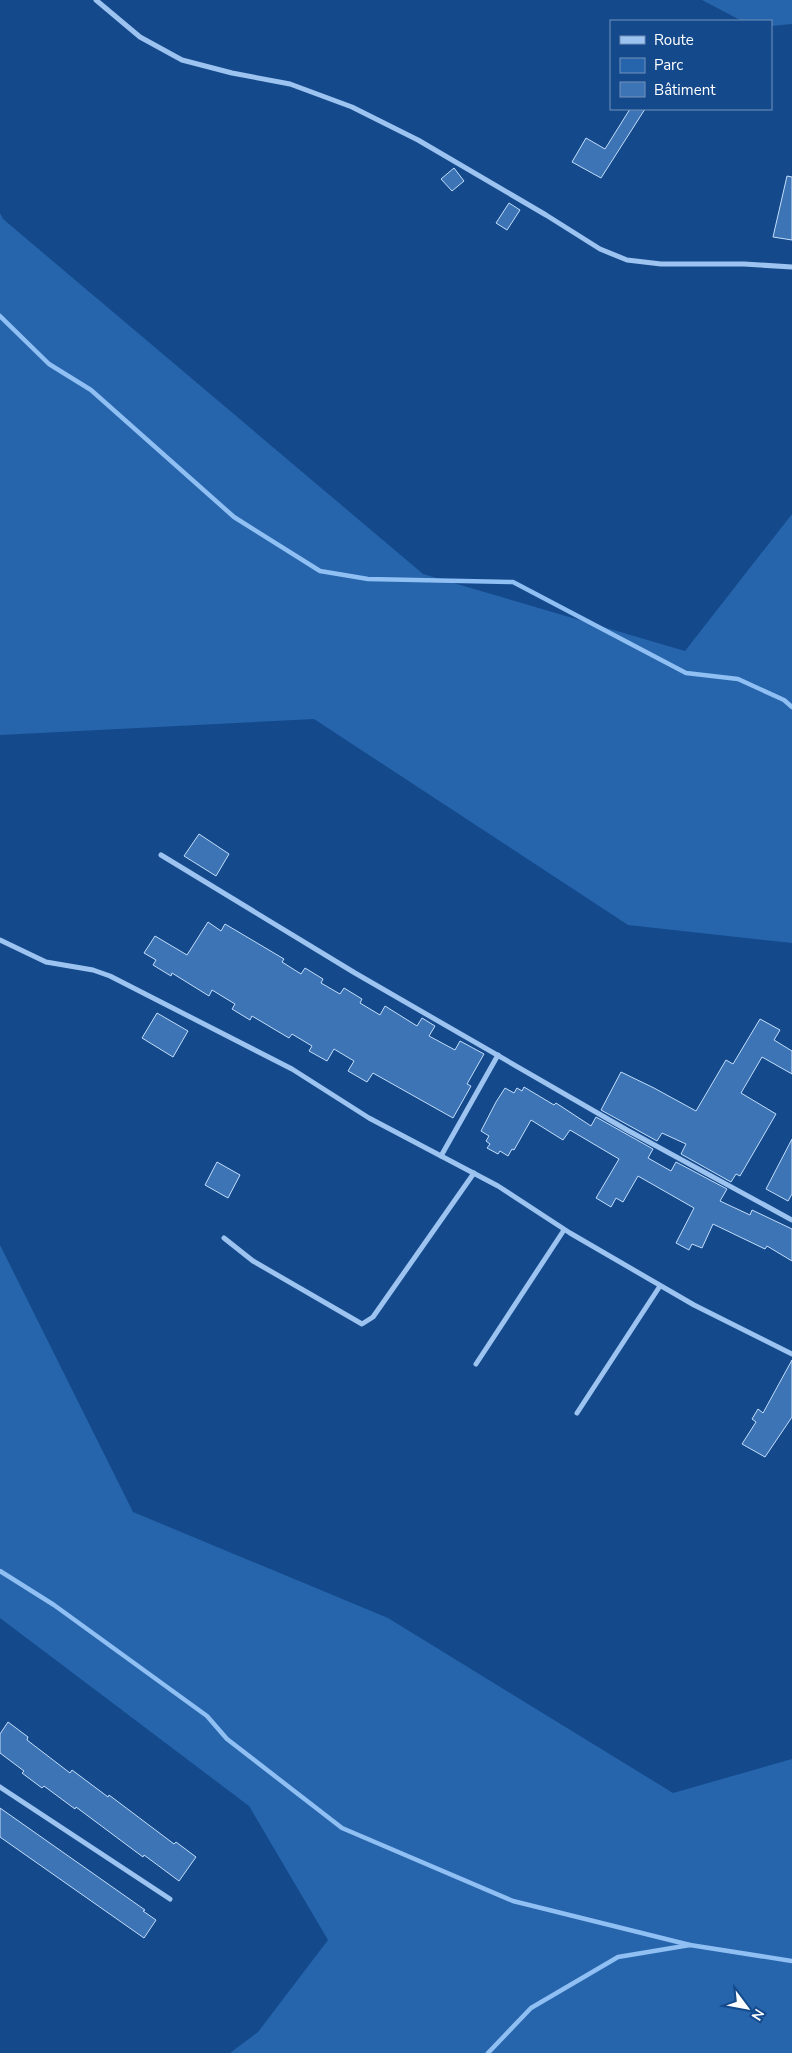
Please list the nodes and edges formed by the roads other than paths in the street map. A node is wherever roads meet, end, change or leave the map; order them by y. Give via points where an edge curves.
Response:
1 (96, 0) edge
2 (792, 268) edge
3 (161, 855) dead end
4 (0, 940) edge
5 (498, 1056) junction
6 (441, 1156) junction
7 (474, 1173) junction
8 (792, 1220) edge
9 (564, 1230) junction
10 (224, 1238) dead end
11 (660, 1286) junction
12 (792, 1354) edge
13 (476, 1364) dead end
14 (577, 1413) dead end
15 (0, 1787) edge
16 (170, 1899) dead end

1 - 2 street via 140,37 182,60 290,84 352,107 418,140 600,249 626,260
3 - 5 street
4 - 6 street via 46,962 110,976 292,1069 369,1118
5 - 6 street
5 - 8 street
6 - 7 street
7 - 9 street
7 - 10 street via 373,1317 362,1324 253,1261
9 - 11 street
9 - 13 street
11 - 12 street
11 - 14 street
15 - 16 street

